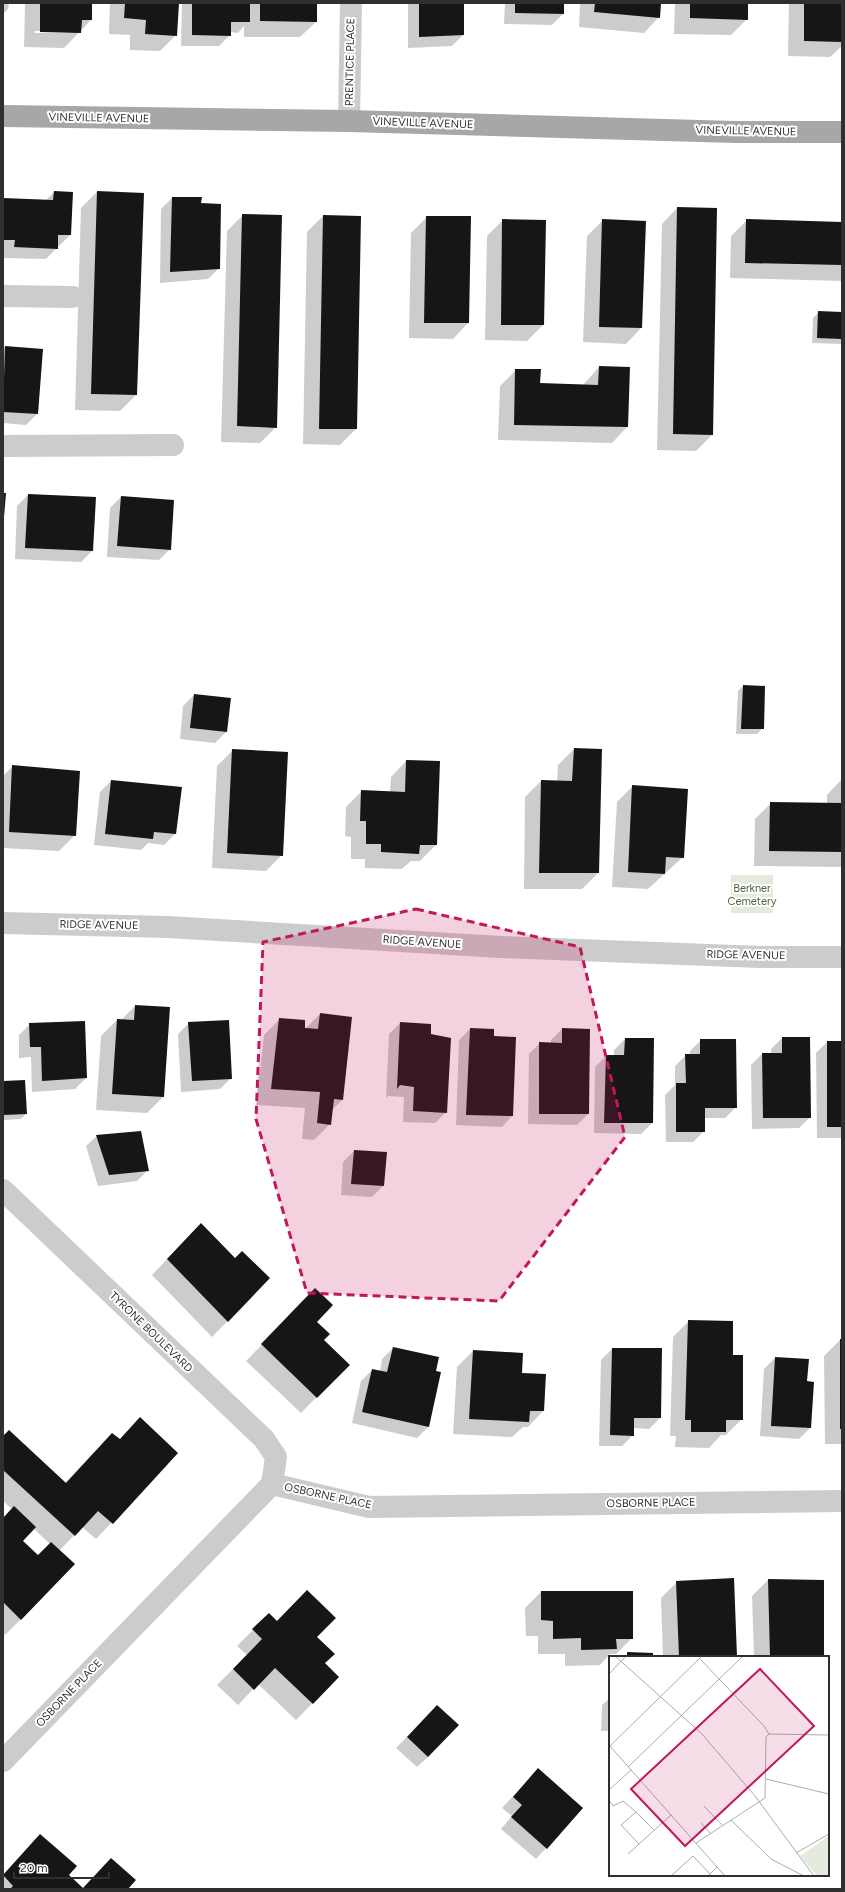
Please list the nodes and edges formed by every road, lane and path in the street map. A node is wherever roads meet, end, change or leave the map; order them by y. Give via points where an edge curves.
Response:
1 (350, 3) edge
2 (3, 116) edge
3 (349, 121) junction
4 (842, 132) edge
5 (3, 296) edge
6 (73, 297) dead end
7 (173, 445) dead end
8 (3, 446) edge
9 (3, 923) edge
10 (842, 957) edge
11 (3, 1190) edge
12 (272, 1484) junction
13 (842, 1501) edge
14 (3, 1761) edge

1 - 3 street, PRENTICE PLACE
2 - 3 main road, VINEVILLE AVENUE
3 - 4 main road, VINEVILLE AVENUE via 735,132
5 - 6 street
7 - 8 street
9 - 10 street, RIDGE AVENUE via 168,926 501,947
11 - 12 street, TYRONE BOULEVARD via 264,1439 276,1457
12 - 13 street, OSBORNE PLACE via 369,1507
12 - 14 street, OSBORNE PLACE

